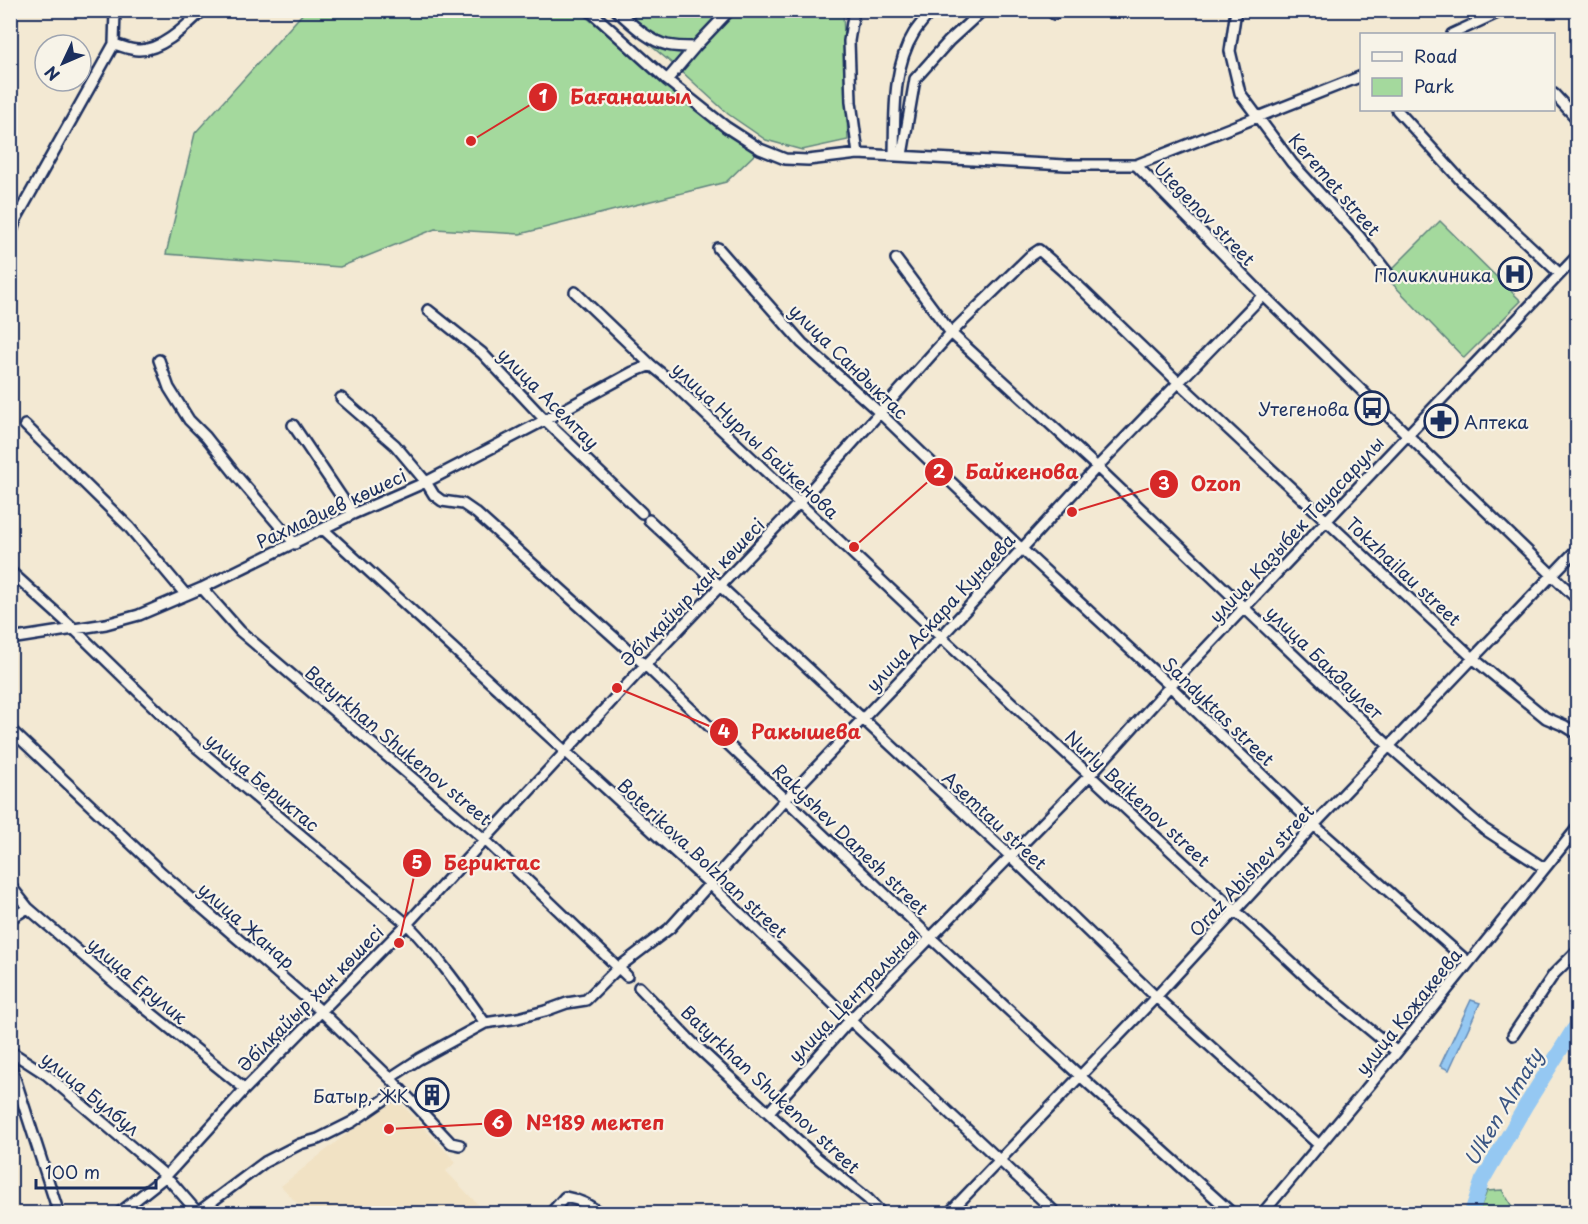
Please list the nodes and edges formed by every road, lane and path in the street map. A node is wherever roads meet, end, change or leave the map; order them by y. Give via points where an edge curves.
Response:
1 (115, 10) edge
2 (203, 10) edge
3 (589, 10) edge
4 (616, 10) edge
5 (730, 10) edge
6 (854, 10) edge
7 (931, 10) edge
8 (983, 10) edge
9 (1051, 10) edge
10 (1059, 10) edge
11 (1236, 10) edge
12 (1504, 10) edge
13 (1454, 33) edge
14 (114, 44) junction
15 (695, 46) junction
16 (1360, 77) edge
17 (667, 80) junction
18 (1555, 95) edge
19 (1398, 111) edge
20 (1258, 118) junction
21 (1578, 120) edge
22 (858, 154) junction
23 (898, 155) junction
24 (1136, 165) junction
25 (10, 237) edge
26 (718, 248) dead end
27 (1039, 250) joint
28 (1578, 255) edge
29 (896, 259) dead end
30 (1387, 272) dead end
31 (1560, 274) junction
32 (575, 292) dead end
33 (1263, 295) junction
34 (428, 310) dead end
35 (951, 333) junction
36 (159, 360) dead end
37 (651, 365) junction
38 (1178, 382) junction
39 (341, 398) dead end
40 (879, 412) junction
41 (545, 420) junction
42 (25, 425) dead end
43 (293, 425) dead end
44 (1407, 435) junction
45 (936, 467) dead end
46 (1097, 467) junction
47 (949, 480) dead end
48 (426, 482) junction
49 (799, 503) junction
50 (353, 514) junction
51 (646, 516) joint
52 (1326, 521) junction
53 (323, 529) junction
54 (295, 544) junction
55 (1578, 548) edge
56 (1022, 549) junction
57 (10, 571) edge
58 (1551, 576) junction
59 (721, 587) junction
60 (202, 588) junction
61 (186, 595) junction
62 (1578, 600) edge
63 (1244, 608) junction
64 (73, 628) junction
65 (941, 637) junction
66 (10, 639) edge
67 (1474, 658) junction
68 (645, 665) junction
69 (1170, 686) junction
70 (862, 719) junction
71 (10, 729) edge
72 (1578, 734) edge
73 (1390, 747) junction
74 (565, 752) junction
75 (1090, 775) junction
76 (785, 800) junction
77 (1314, 825) junction
78 (1578, 827) edge
79 (484, 839) junction
80 (1010, 856) junction
81 (1544, 868) junction
82 (710, 884) junction
83 (10, 885) edge
84 (28, 908) junction
85 (1235, 911) junction
86 (10, 919) edge
87 (407, 924) junction
88 (931, 938) junction
89 (1578, 950) edge
90 (1468, 962) junction
91 (619, 967) junction
92 (627, 975) dead end
93 (639, 987) dead end
94 (1155, 997) junction
95 (321, 1011) junction
96 (850, 1020) junction
97 (485, 1023) junction
98 (1513, 1035) dead end
99 (10, 1051) edge
100 (1397, 1052) junction
101 (10, 1063) edge
102 (1079, 1075) junction
103 (390, 1078) junction
104 (244, 1089) junction
105 (400, 1089) junction
106 (769, 1112) junction
107 (460, 1145) dead end
108 (1319, 1145) junction
109 (999, 1159) junction
110 (166, 1176) junction
111 (199, 1213) edge
112 (59, 1214) edge
113 (118, 1214) edge
114 (550, 1214) edge
115 (600, 1214) edge
116 (882, 1214) edge
117 (948, 1214) edge
118 (1057, 1214) edge
119 (1233, 1214) edge
120 (1262, 1214) edge

1 - 14 street
2 - 14 street via 176,34 153,47 138,50
3 - 17 street, Utegenov street
4 - 15 street via 660,43
5 - 15 street
6 - 22 street via 849,41
7 - 23 street via 914,33 900,63 896,95
8 - 23 street via 915,79
9 - 10 street via 1054,14
11 - 20 street, Keremet street via 1230,51 1233,70 1240,93
12 - 13 street
14 - 25 street via 15,219
15 - 17 street
16 - 20 street
17 - 22 street, Utegenov street via 734,133 785,159
18 - 21 street
19 - 31 street via 1466,186
20 - 24 street
20 - 30 street, Keremet street
22 - 23 street, Utegenov street
23 - 24 street, Utegenov street
24 - 33 street, Utegenov street
26 - 40 street, улица Сандыктас via 802,343
27 - 35 street, Әбілқайыр хан көшесі
27 - 38 street, Tokzhailau street
28 - 31 street, улица Казыбек Тауасарулы
29 - 35 street, улица Бакдаулет
31 - 44 street, улица Казыбек Тауасарулы
32 - 37 street, улица Нурлы Байкенова
33 - 38 street, улица Аскара Кунаева
33 - 44 street, Utegenov street
34 - 41 street, улица Асемтау via 482,353
35 - 40 street, Әбілқайыр хан көшесі
35 - 46 street, улица Бакдаулет
36 - 54 street via 169,388 189,420
37 - 41 street, Рахмадиев көшесі
37 - 49 street, улица Нурлы Байкенова
38 - 46 street, улица Аскара Кунаева
38 - 52 street, Tokzhailau street
39 - 48 street, Rakyshev Danesh street via 395,445
40 - 45 street, улица Сандыктас
40 - 49 street, Әбілқайыр хан көшесі
41 - 48 street, Рахмадиев көшесі
41 - 51 street, улица Асемтау
42 - 61 street via 129,527
43 - 50 street
44 - 52 street, улица Казыбек Тауасарулы
44 - 58 street, Utegenov street
46 - 56 street, улица Аскара Кунаева
46 - 63 street, улица Бакдаулет
47 - 56 street, Sandyktas street
48 - 50 street, Рахмадиев көшесі
48 - 68 street, Rakyshev Danesh street via 442,501 463,504 476,513
49 - 59 street, Әбілқайыр хан көшесі
49 - 65 street, улица Нурлы Байкенова
50 - 53 street, Рахмадиев көшесі
51 - 59 street, Asemtau street
52 - 63 street, улица Казыбек Тауасарулы
52 - 67 street, Tokzhailau street
53 - 54 street, Рахмадиев көшесі
53 - 74 street, Boterikova Bolzhan street
54 - 60 street, Рахмадиев көшесі
55 - 58 street, Oraz Abishev street
56 - 65 street, улица Аскара Кунаева
56 - 69 street, Sandyktas street
57 - 64 street, улица Бериктас
58 - 62 street, Utegenov street
58 - 67 street, Oraz Abishev street
59 - 68 street, Әбілқайыр хан көшесі
59 - 70 street, Asemtau street
60 - 61 street, Рахмадиев көшесі
60 - 79 street, Batyrkhan Shukenov street via 240,631
61 - 64 street, Рахмадиев көшесі via 139,615
63 - 69 street, улица Казыбек Тауасарулы
63 - 73 street, улица Бакдаулет
64 - 66 street, Рахмадиев көшесі
64 - 87 street, улица Бериктас via 189,741
65 - 70 street, улица Аскара Кунаева
65 - 75 street, Nurly Baikenov street
67 - 72 street, Tokzhailau street via 1545,718
67 - 73 street, Oraz Abishev street
68 - 74 street, Әбілқайыр хан көшесі
68 - 76 street, Rakyshev Danesh street
69 - 75 street, улица Казыбек Тауасарулы
69 - 77 street, Sandyktas street
70 - 76 street, улица Аскара Кунаева
70 - 80 street, Asemtau street
71 - 95 street, улица Жанар via 162,873
73 - 77 street, Oraz Abishev street
73 - 81 street, улица Бакдаулет via 1484,829
74 - 79 street, Әбілқайыр хан көшесі
74 - 82 street, Boterikova Bolzhan street
75 - 80 street, улица Центральная
75 - 85 street, Nurly Baikenov street
76 - 82 street, улица Аскара Кунаева
76 - 88 street, Rakyshev Danesh street
77 - 85 street, Oraz Abishev street
77 - 90 street, Sandyktas street
78 - 81 street, улица Кожакеева
79 - 87 street, Әбілқайыр хан көшесі
79 - 91 street, Batyrkhan Shukenov street
80 - 88 street, улица Центральная
80 - 94 street, Asemtau street
81 - 90 street, улица Кожакеева
82 - 91 street, улица Аскара Кунаева via 670,928
82 - 96 street, Boterikova Bolzhan street
83 - 84 street, улица Ерулик
84 - 86 street
84 - 104 street, улица Ерулик
85 - 94 street, Oraz Abishev street
85 - 100 street, Nurly Baikenov street via 1312,982
87 - 95 street, Әбілқайыр хан көшесі
87 - 97 street, улица Бериктас
88 - 96 street, улица Центральная
88 - 102 street, Rakyshev Danesh street
89 - 98 street via 1554,974
90 - 100 street, улица Кожакеева
91 - 92 street, Batyrkhan Shukenov street
91 - 97 street, улица Аскара Кунаева via 586,1000
93 - 106 street, Batyrkhan Shukenov street
94 - 102 street, Oraz Abishev street
94 - 108 street, Asemtau street
95 - 103 street, улица Жанар
95 - 104 street, Әбілқайыр хан көшесі
96 - 106 street, улица Центральная
96 - 109 street, Boterikova Bolzhan street
97 - 103 street, улица Аскара Кунаева
99 - 110 street, улица Булбул via 47,1075
100 - 108 street, улица Кожакеева
101 - 112 street, улица Булбул
102 - 109 street, Oraz Abishev street
102 - 119 street, Rakyshev Danesh street
103 - 105 street, улица Жанар
104 - 110 street, Әбілқайыр хан көшесі
105 - 107 street, улица Жанар via 451,1143
105 - 111 street via 347,1125 265,1162
106 - 116 street, Batyrkhan Shukenov street
108 - 120 street, улица Кожакеева
109 - 117 street, Oraz Abishev street
109 - 118 street, Boterikova Bolzhan street
110 - 111 street, улица Булбул
110 - 113 street, Әбілқайыр хан көшесі
114 - 115 street via 566,1197

